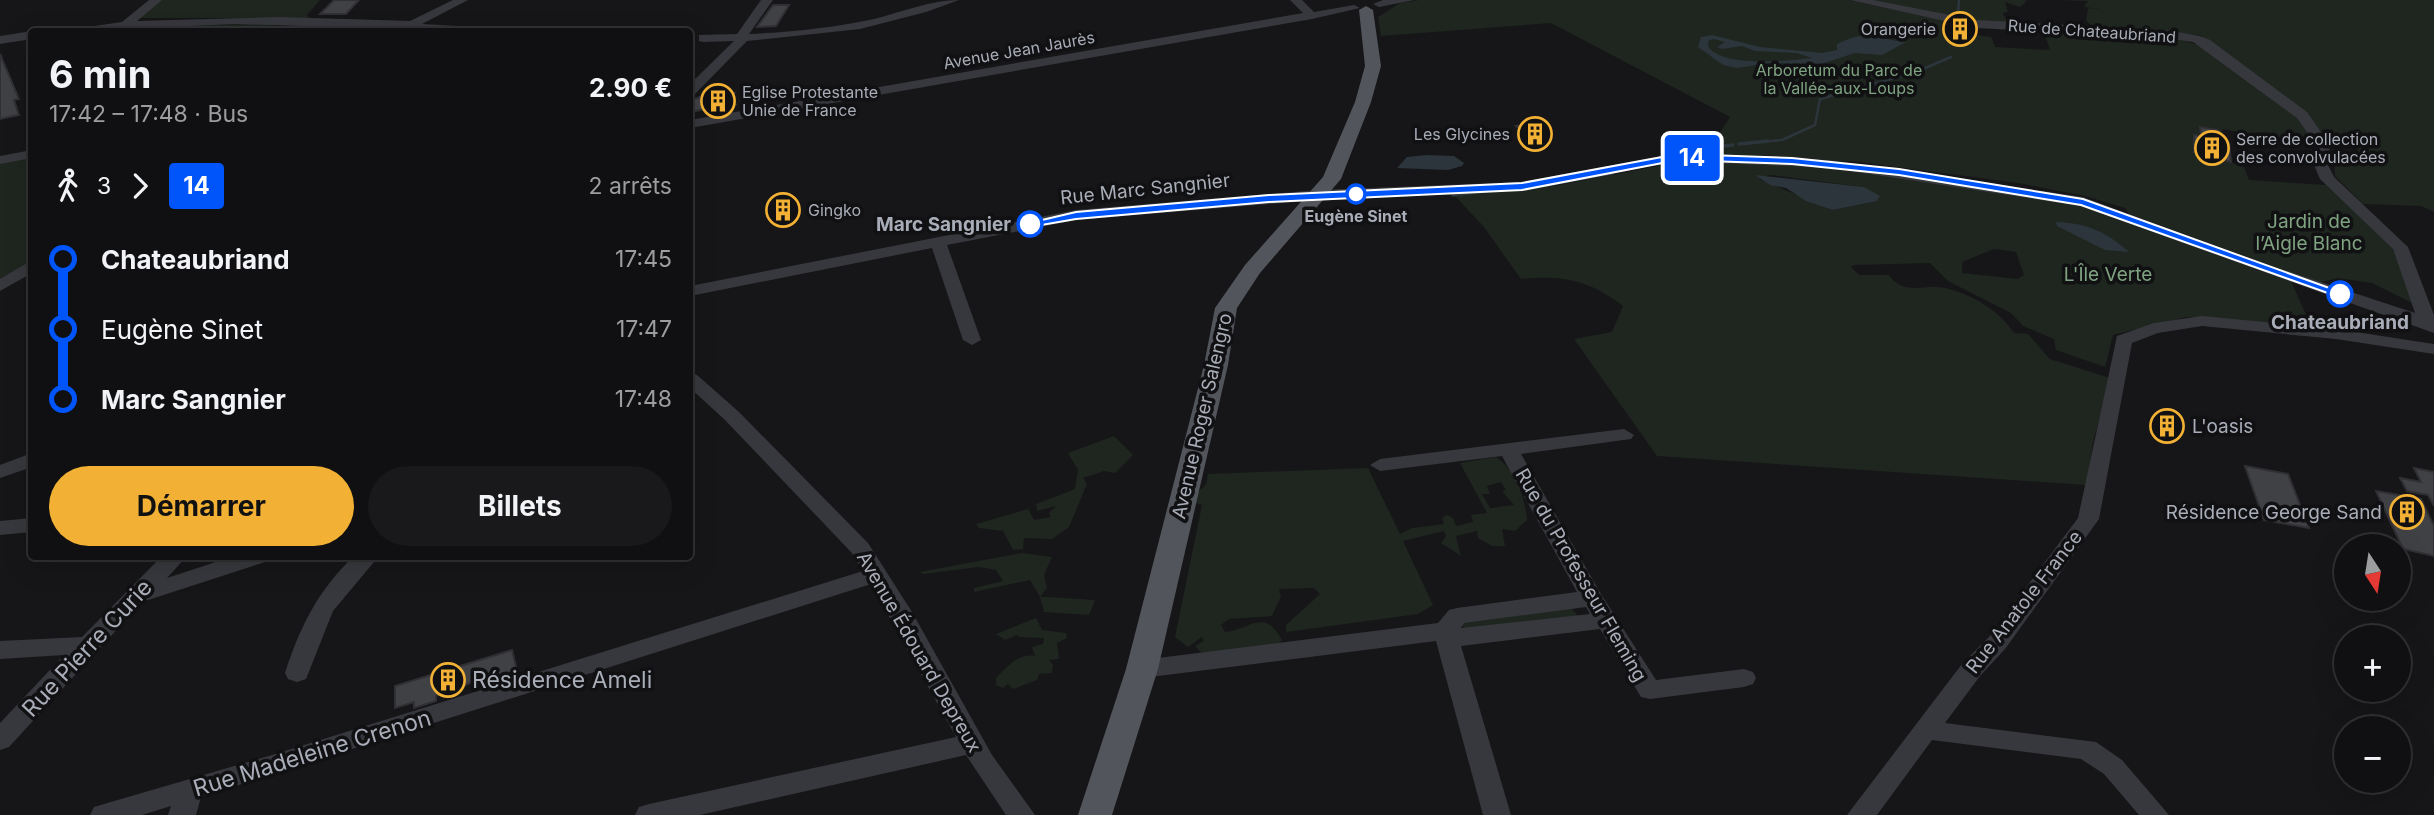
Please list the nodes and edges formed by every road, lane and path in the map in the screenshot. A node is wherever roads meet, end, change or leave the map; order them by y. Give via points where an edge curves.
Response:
1 (156, 0) edge
2 (462, 0) edge
3 (766, 0) edge
4 (953, 0) edge
5 (1333, 0) edge
6 (1408, 0) edge
7 (1856, 0) edge
8 (1298, 2) edge
9 (1367, 7) junction
10 (1312, 16) junction
11 (128, 22) junction
12 (87, 28) edge
13 (405, 28) edge
14 (743, 34) junction
15 (28, 36) edge
16 (693, 38) edge
17 (0, 40) edge
18 (693, 88) edge
19 (693, 123) edge
20 (28, 155) edge
21 (0, 160) edge
22 (1318, 195) junction
23 (938, 241) junction
24 (28, 268) edge
25 (0, 286) edge
26 (693, 290) edge
27 (2432, 326) edge
28 (972, 340) dead end
29 (2434, 349) edge
30 (693, 385) edge
31 (1624, 435) dead end
32 (1508, 449) junction
33 (28, 461) edge
34 (1380, 465) dead end
35 (0, 474) edge
36 (28, 475) edge
37 (28, 525) edge
38 (0, 528) edge
39 (172, 560) edge
40 (248, 560) edge
41 (364, 560) edge
42 (878, 574) junction
43 (133, 597) junction
44 (1592, 598) junction
45 (1606, 620) junction
46 (1444, 631) junction
47 (89, 645) junction
48 (0, 650) edge
49 (1142, 669) junction
50 (297, 673) dead end
51 (1744, 678) dead end
52 (1928, 729) junction
53 (0, 740) edge
54 (972, 744) junction
55 (186, 803) edge
56 (104, 815) edge
57 (649, 815) edge
58 (1021, 815) edge
59 (1095, 815) edge
60 (1497, 815) edge
61 (1861, 815) edge
62 (2155, 815) edge

1 - 11 street
2 - 13 street
3 - 14 street
4 - 14 street via 832,31 794,37
5 - 8 street
6 - 9 street, Avenue Jean Jaurès
7 - 27 street, Rue de Chateaubriand via 1976,23 2166,34 2207,43 2302,115 2323,145 2321,165 2327,179 2400,247
8 - 10 street
9 - 10 street, Avenue Jean Jaurès
9 - 22 main road, Avenue Roger Salengro via 1373,66 1332,178
10 - 19 street, Avenue Jean Jaurès
11 - 12 street
11 - 13 street via 331,21
14 - 16 street
14 - 18 street
15 - 17 street
20 - 21 street
22 - 23 street, Rue Marc Sangnier via 1076,215
22 - 27 street, Rue Marc Sangnier via 1522,186 1656,160 1852,166 2083,202
22 - 49 main road, Avenue Roger Salengro via 1252,269 1226,308
23 - 26 street, Rue Marc Sangnier
23 - 28 street
24 - 25 street
29 - 52 street, Rue Anatole France via 2323,332 2202,321 2154,328 2123,340 2088,519
30 - 42 street, Avenue Édouard Depreux via 732,416 860,548
31 - 32 street
32 - 34 street
32 - 44 street, Rue du Professeur Fleming
33 - 35 street
35 - 36 street
37 - 38 street
39 - 43 street, Rue Pierre Curie
40 - 43 street
41 - 50 street via 341,581 313,621
42 - 54 street, Avenue Édouard Depreux
42 - 55 street, Rue Madeleine Crenon
43 - 47 street, Rue Pierre Curie
44 - 45 street, Rue du Professeur Fleming
44 - 46 street via 1457,616
45 - 46 street via 1462,638
45 - 51 street, Rue du Professeur Fleming via 1650,690
46 - 49 street
46 - 60 street
47 - 48 street
47 - 53 street, Rue Pierre Curie
49 - 59 main road, Avenue Roger Salengro
52 - 61 street, Rue Anatole France
52 - 62 street via 2087,749 2113,767
54 - 57 street
54 - 58 street, Avenue Édouard Depreux
55 - 56 street, Rue Madeleine Crenon

